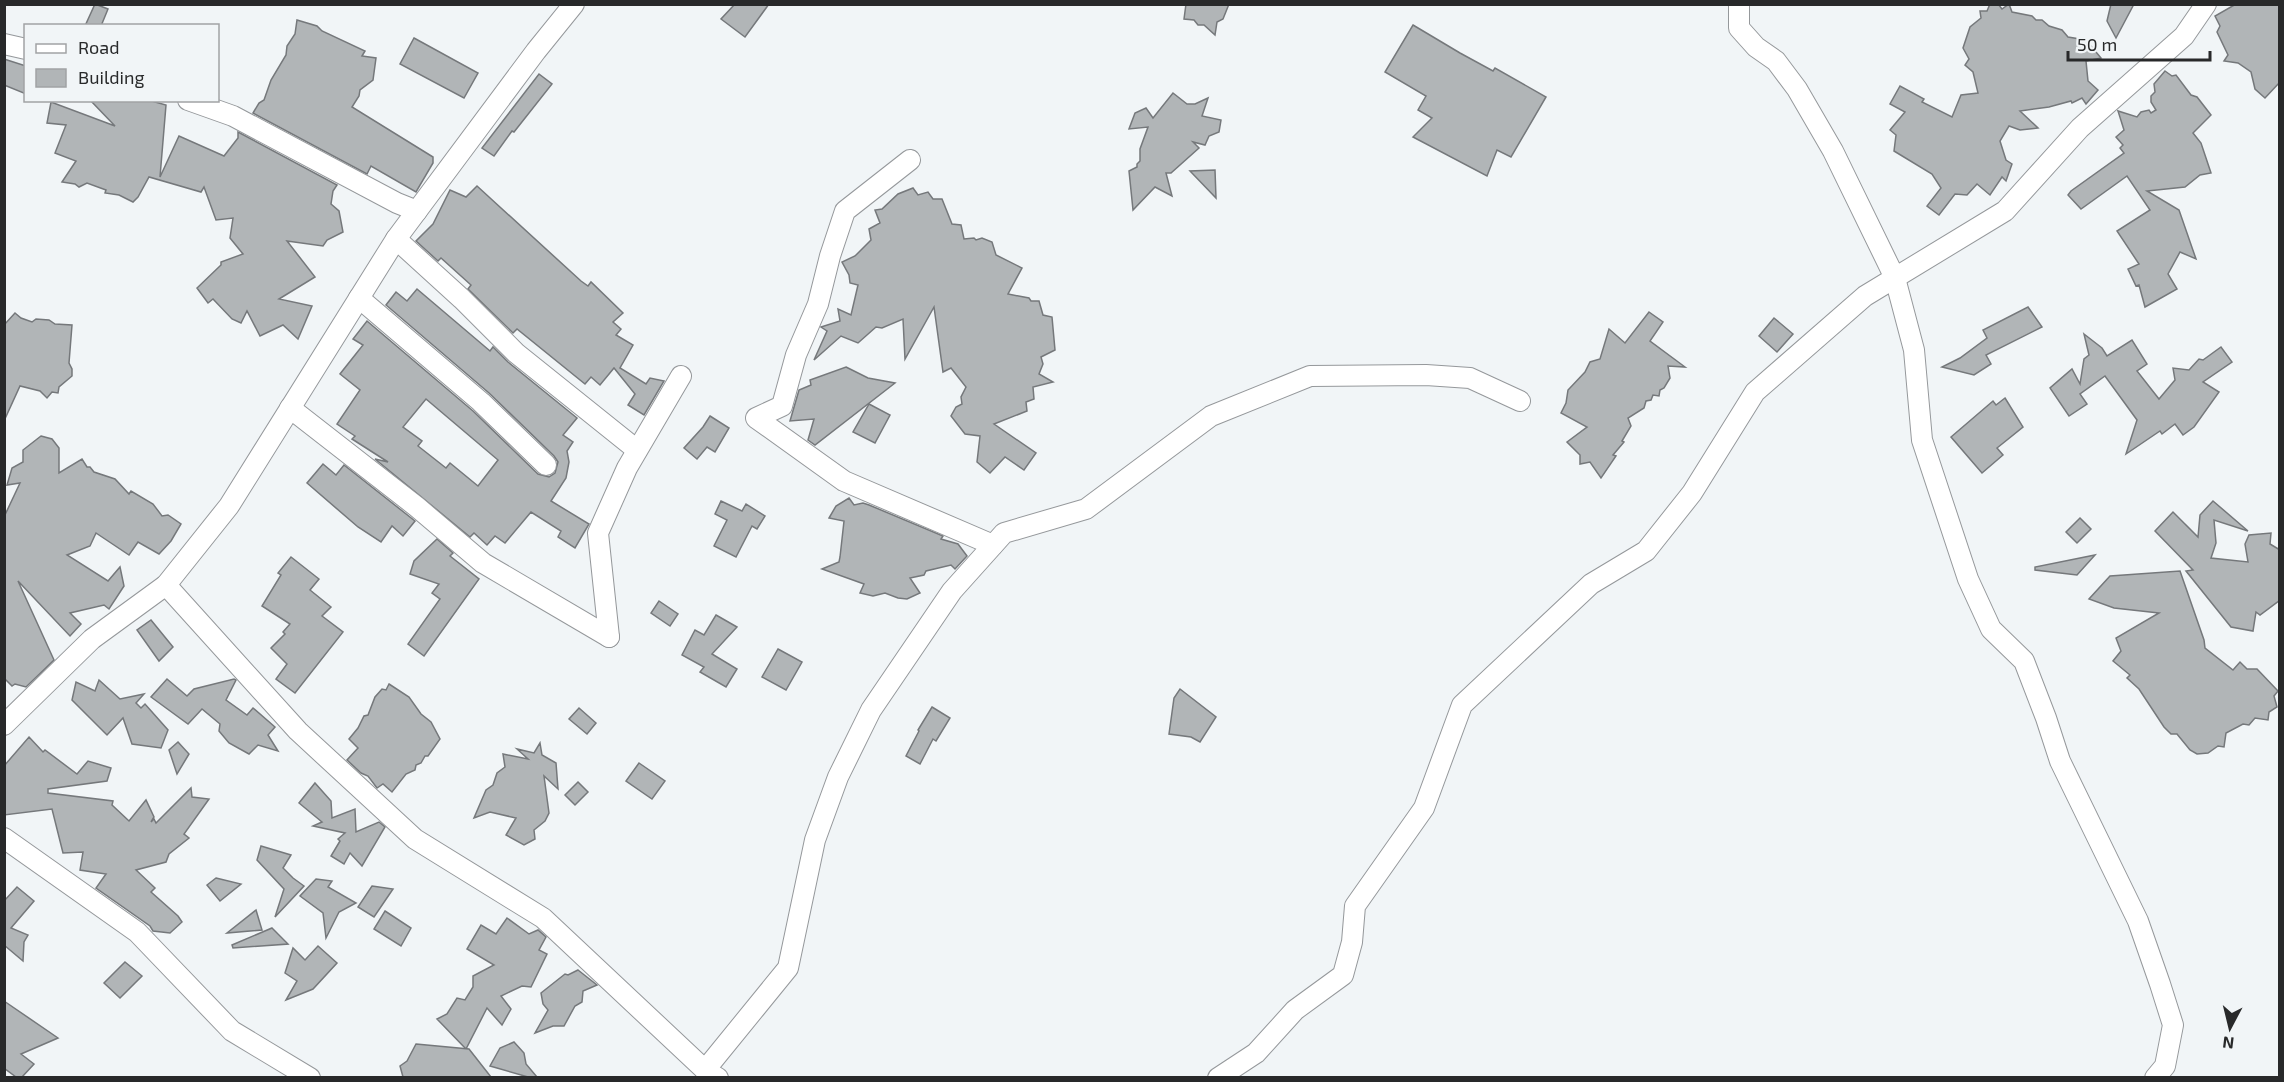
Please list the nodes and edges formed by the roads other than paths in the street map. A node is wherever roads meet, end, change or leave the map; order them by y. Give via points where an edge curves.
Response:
1 (574, 4) edge
2 (1739, 4) edge
3 (2206, 4) edge
4 (4, 44) edge
5 (24, 49) edge
6 (194, 102) edge
7 (910, 160) dead end
8 (417, 211) junction
9 (396, 239) junction
10 (1894, 278) junction
11 (359, 298) junction
12 (681, 376) dead end
13 (1520, 401) dead end
14 (290, 408) junction
15 (637, 450) junction
16 (546, 465) dead end
17 (993, 545) junction
18 (166, 585) junction
19 (4, 725) edge
20 (4, 838) edge
21 (712, 1073) edge
22 (310, 1077) edge
23 (1218, 1077) edge
24 (2155, 1077) edge

1 - 8 street
2 - 10 street via 1739,28 1776,61 1797,89 1833,151
3 - 10 street via 2184,36 2080,128 2005,211
4 - 5 street
6 - 8 street via 234,116
7 - 17 street via 845,211 782,406 756,418 843,481
8 - 9 street
9 - 11 street
9 - 15 street via 516,353
10 - 23 street via 1865,296 1755,392 1692,493 1646,551 1591,584 1462,705 1424,808 1355,906 1352,942 1343,975 1294,1010 1256,1053
10 - 24 street via 1914,350 1922,440 1968,579 1991,629 2024,661 2060,761 2138,921 2160,984 2173,1025 2165,1066
11 - 14 street
11 - 16 street via 482,402
12 - 15 street
13 - 17 street via 1470,378 1310,376 1211,416 1086,509 1004,533
14 - 15 street via 483,563 609,637 597,533
14 - 18 street via 229,506
17 - 21 street via 952,591 871,710 838,777 815,840 788,968
18 - 19 street via 92,639
18 - 21 street via 297,730 415,839 543,918
20 - 22 street via 138,932 232,1031

